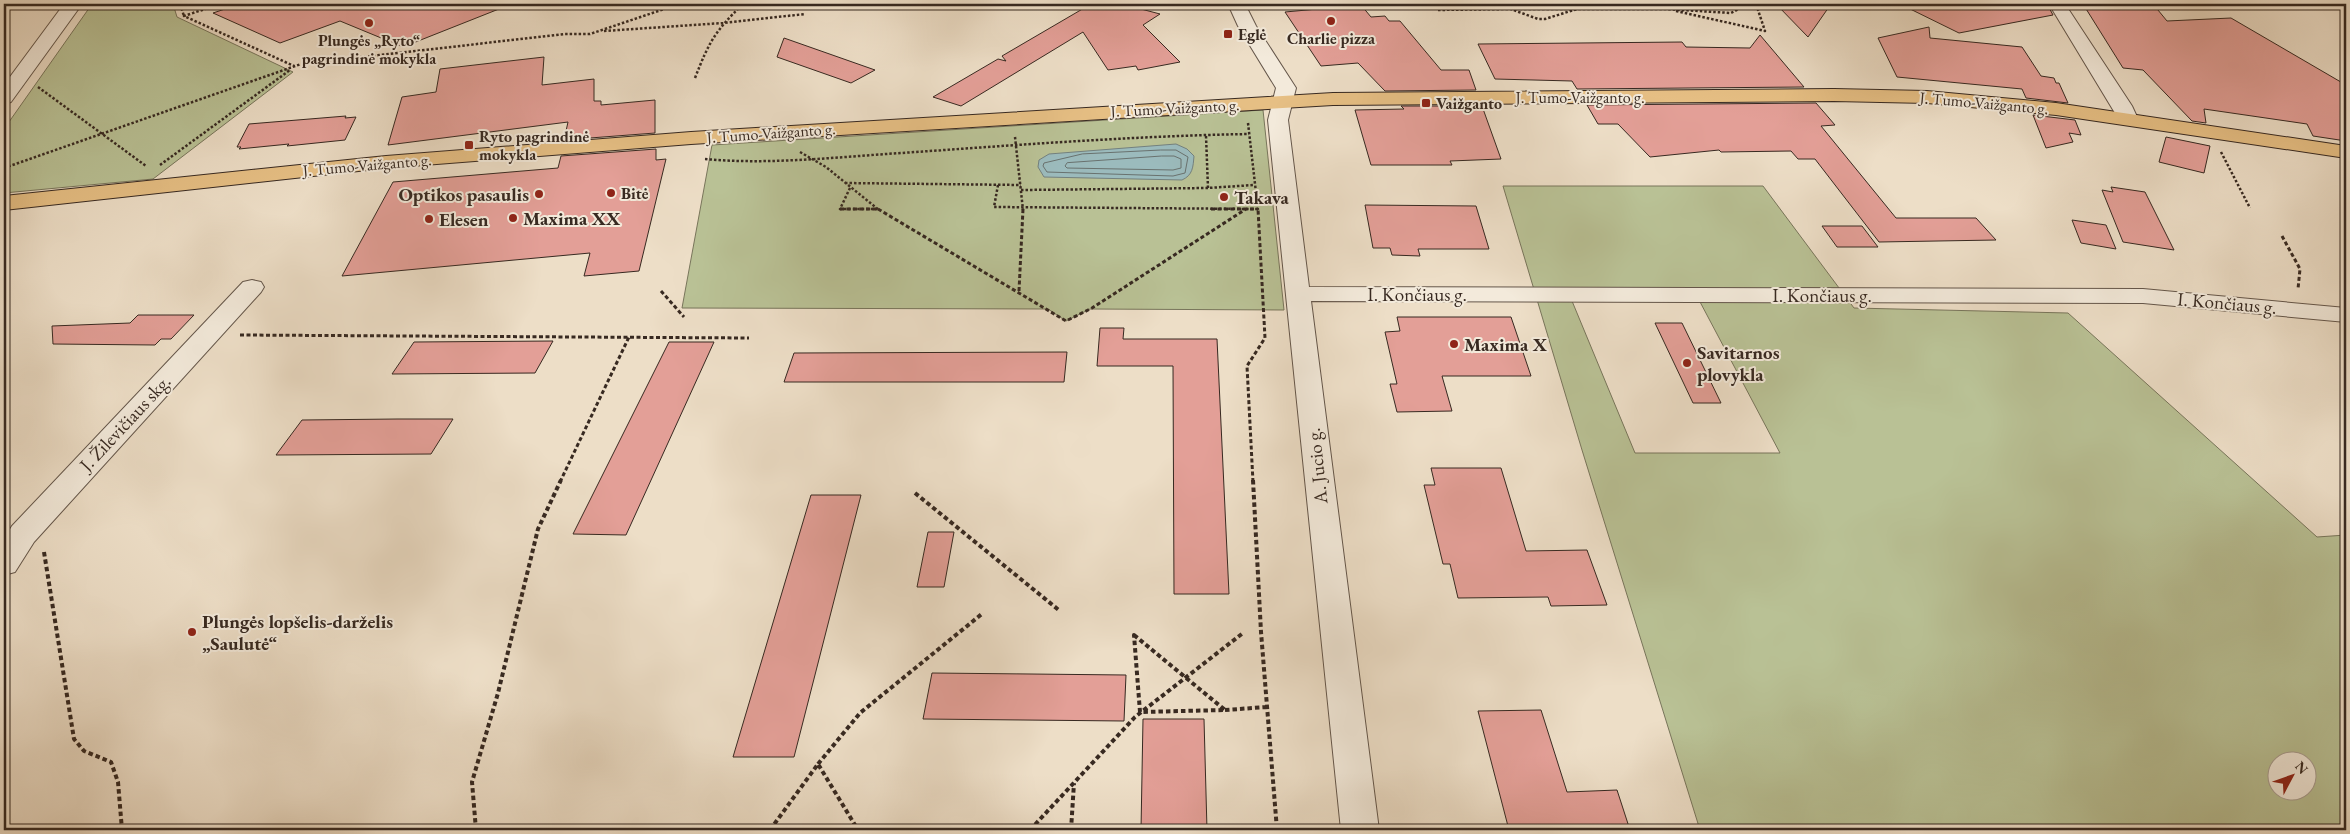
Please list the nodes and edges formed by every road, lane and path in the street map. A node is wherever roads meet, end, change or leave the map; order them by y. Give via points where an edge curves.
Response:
1 (73, 4) edge
2 (180, 4) edge
3 (220, 4) edge
4 (679, 4) edge
5 (743, 4) edge
6 (1237, 4) edge
7 (1468, 4) edge
8 (1497, 4) edge
9 (1748, 4) edge
10 (1756, 4) edge
11 (2057, 4) edge
12 (1577, 8) junction
13 (1511, 9) junction
14 (1665, 9) junction
15 (1438, 10) dead end
16 (1445, 10) junction
17 (805, 14) dead end
18 (184, 16) junction
19 (723, 23) junction
20 (598, 31) junction
21 (295, 66) junction
22 (21, 74) junction
23 (694, 78) dead end
24 (4, 98) edge
25 (1283, 101) junction
26 (1247, 119) dead end
27 (2128, 119) junction
28 (1015, 129) dead end
29 (2210, 132) junction
30 (100, 134) junction
31 (1249, 134) junction
32 (1206, 136) junction
33 (1016, 144) junction
34 (794, 149) dead end
35 (2346, 152) edge
36 (698, 158) dead end
37 (812, 159) junction
38 (4, 168) edge
39 (844, 183) junction
40 (998, 185) junction
41 (1021, 185) junction
42 (1254, 185) junction
43 (850, 188) junction
44 (1208, 188) junction
45 (1021, 190) junction
46 (4, 203) edge
47 (1023, 207) junction
48 (1246, 208) junction
49 (2250, 208) dead end
50 (878, 209) junction
51 (1258, 209) junction
52 (2282, 236) dead end
53 (252, 287) dead end
54 (661, 291) dead end
55 (1019, 291) junction
56 (1298, 294) junction
57 (2304, 310) junction
58 (2346, 315) edge
59 (684, 317) dead end
60 (207, 335) junction
61 (629, 337) junction
62 (749, 338) dead end
63 (915, 493) dead end
64 (38, 517) junction
65 (4, 564) edge
66 (1060, 611) dead end
67 (983, 613) dead end
68 (1243, 633) dead end
69 (1184, 678) junction
70 (1267, 707) junction
71 (1225, 710) junction
72 (1140, 712) junction
73 (818, 764) junction
74 (1074, 782) junction
75 (122, 830) edge
76 (476, 830) edge
77 (770, 830) edge
78 (858, 830) edge
79 (1030, 830) edge
80 (1071, 830) edge
81 (1277, 830) edge
82 (1360, 830) edge

1 - 22 street
2 - 18 path
3 - 18 path
4 - 20 path
5 - 19 path
6 - 25 street, A. Jucio g. via 1286,88
7 - 16 path
8 - 13 path
9 - 14 path via 1731,13
10 - 14 path via 1766,30
11 - 27 street
12 - 13 path
12 - 13 path via 1545,19
12 - 14 path
13 - 16 path
15 - 16 path
17 - 19 path
18 - 21 path
19 - 20 path
19 - 23 path via 708,44
20 - 21 path
21 - 30 path
21 - 30 path via 153,171
22 - 24 street
22 - 30 path
25 - 27 main road, J. Tumo-Vaižganto g. via 1886,95 2009,103
25 - 46 main road, J. Tumo-Vaižganto g. via 704,137 420,160
25 - 56 street, A. Jucio g. via 1278,120
26 - 31 path
27 - 29 main road, J. Tumo-Vaižganto g.
28 - 33 path
29 - 35 main road, J. Tumo-Vaižganto g.
29 - 49 path
30 - 38 path
31 - 32 path
31 - 42 path
32 - 33 path
32 - 44 path
33 - 37 path
33 - 41 path
34 - 37 path
36 - 37 path via 726,161
37 - 39 path
39 - 40 path
39 - 43 path
40 - 41 path
40 - 47 path via 994,207
41 - 45 path
42 - 44 path
42 - 51 path
43 - 50 path
43 - 50 path via 840,209
44 - 45 path
45 - 47 path
47 - 48 path
47 - 55 path
48 - 51 path
48 - 55 path via 1092,308 1066,321
50 - 55 path
51 - 70 path via 1265,338 1248,366
52 - 57 path via 2300,269 2297,300
53 - 60 street, J. Žilevičiaus skg.
54 - 59 path
56 - 57 street, I. Končiaus g. via 2143,296
56 - 82 street, A. Jucio g.
57 - 58 street, I. Končiaus g.
60 - 61 path
60 - 64 street, J. Žilevičiaus skg.
61 - 62 path
61 - 76 path via 538,529 498,693 472,782
63 - 66 path
64 - 65 street, J. Žilevičiaus skg.
64 - 75 path via 74,739 84,751 111,762 118,782
67 - 73 path via 860,713
68 - 69 path
69 - 71 path
69 - 72 path
69 - 72 path via 1134,635
70 - 71 path
70 - 81 path
71 - 72 path
72 - 74 path
73 - 77 path
73 - 78 path
74 - 79 path
74 - 80 path

